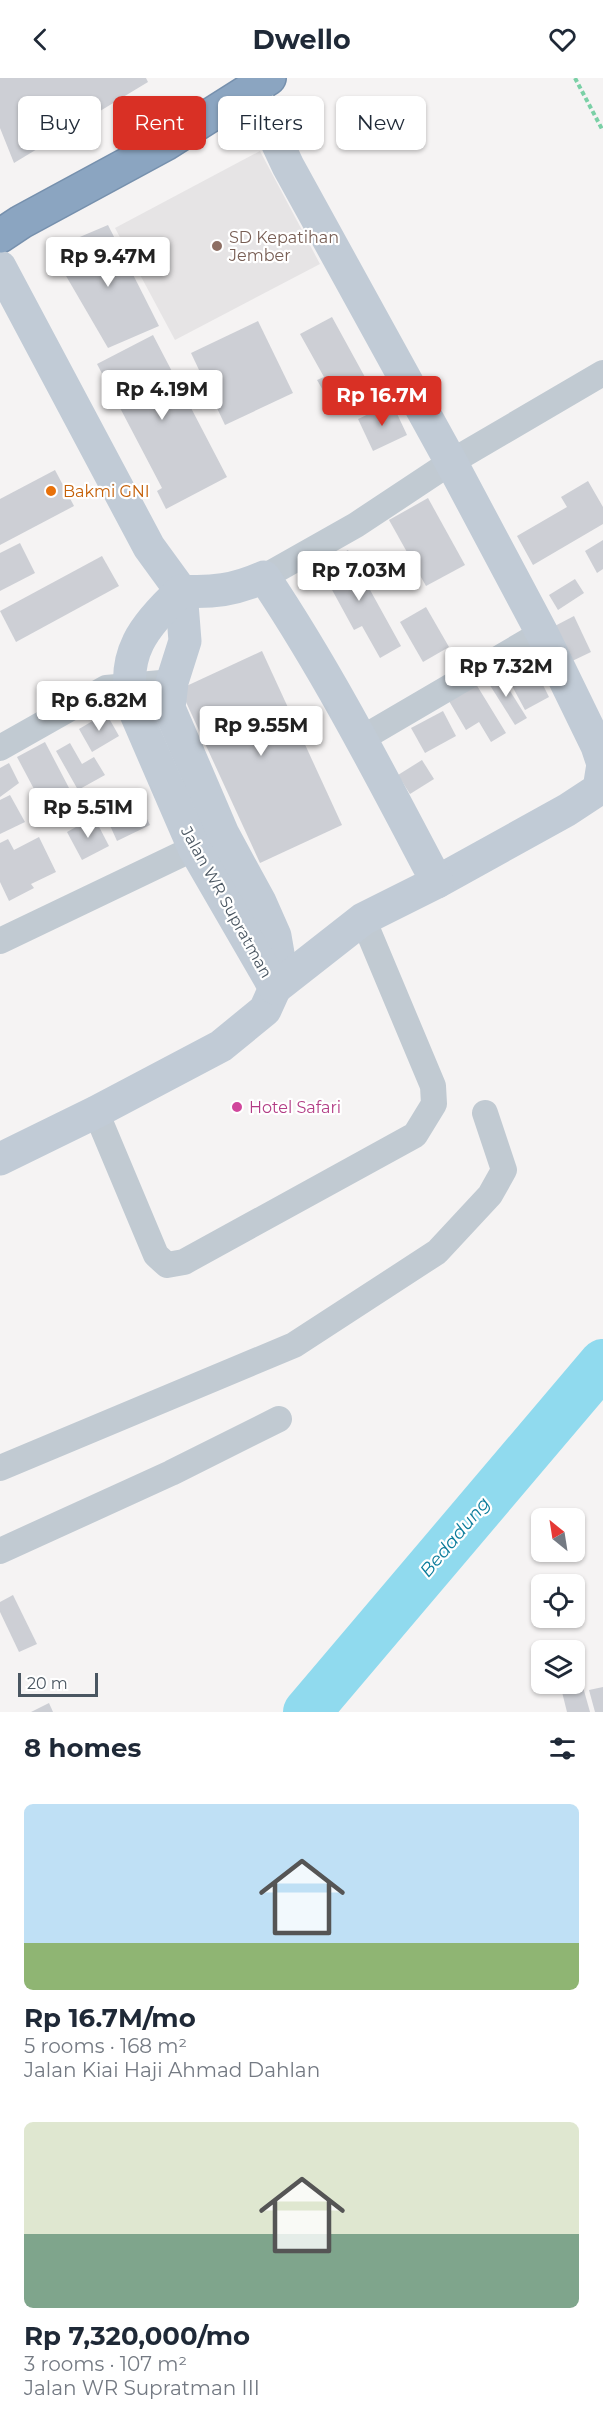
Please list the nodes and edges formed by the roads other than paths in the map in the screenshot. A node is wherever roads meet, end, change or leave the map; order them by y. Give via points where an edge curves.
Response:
1 (260, 83) edge
2 (0, 236) edge
3 (0, 267) edge
4 (603, 373) edge
5 (451, 462) junction
6 (264, 577) junction
7 (181, 591) junction
8 (542, 633) junction
9 (172, 682) junction
10 (128, 686) junction
11 (361, 739) junction
12 (0, 748) edge
13 (224, 834) junction
14 (194, 848) junction
15 (436, 882) junction
16 (363, 919) junction
17 (0, 941) edge
18 (275, 988) junction
19 (96, 1112) junction
20 (485, 1113) dead end
21 (0, 1159) edge
22 (279, 1419) dead end
23 (0, 1468) edge
24 (0, 1551) edge

1 - 2 highway via 165,144
1 - 5 street via 288,166
3 - 7 street via 149,547
4 - 5 street
5 - 6 street via 356,525
5 - 8 street
6 - 7 street via 218,592
6 - 11 street
7 - 9 street, Jalan WR Supratman via 185,641
7 - 10 street, Jalan WR Supratman via 152,618 140,637
8 - 11 street
8 - 15 street, Jalan WR Supratman via 597,746 603,764 599,789
9 - 10 street
9 - 13 street, Jalan WR Supratman via 169,708
10 - 12 street via 106,688
10 - 14 street, Jalan WR Supratman via 133,707
11 - 15 street
13 - 14 street
13 - 18 street, Jalan WR Supratman via 275,936 280,965
14 - 17 street
14 - 18 street, Jalan WR Supratman
15 - 16 street, Jalan WR Supratman
16 - 18 street, Jalan WR Supratman
16 - 19 street via 433,1086 434,1104 415,1135 184,1262 167,1265 156,1255
18 - 19 street via 265,1010 221,1046
19 - 21 street
20 - 23 street via 504,1170 490,1195 437,1252 294,1345
22 - 24 street

